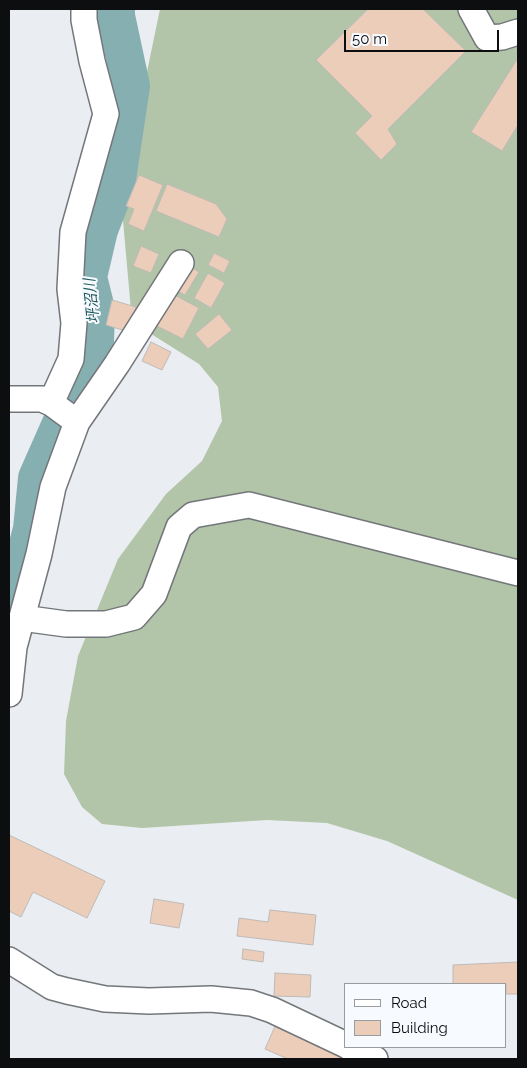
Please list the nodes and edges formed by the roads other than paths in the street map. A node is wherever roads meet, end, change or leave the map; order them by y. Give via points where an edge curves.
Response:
1 (84, 9) edge
2 (471, 9) edge
3 (518, 32) edge
4 (181, 263) dead end
5 (9, 400) edge
6 (64, 413) junction
7 (518, 573) edge
8 (22, 618) junction
9 (9, 694) edge
10 (9, 960) edge
11 (344, 1045) edge
12 (351, 1048) edge
13 (375, 1059) edge

1 - 6 street via 92,61 106,114 73,232 70,289 74,323
2 - 3 street via 487,38
4 - 6 street via 117,364
5 - 6 street via 42,399
6 - 8 street via 53,486
7 - 8 street via 249,505 193,515 179,527 154,594 134,617 106,624 66,624
8 - 9 street via 14,646
10 - 11 street via 52,987 105,999 211,999 251,1003
12 - 13 street

